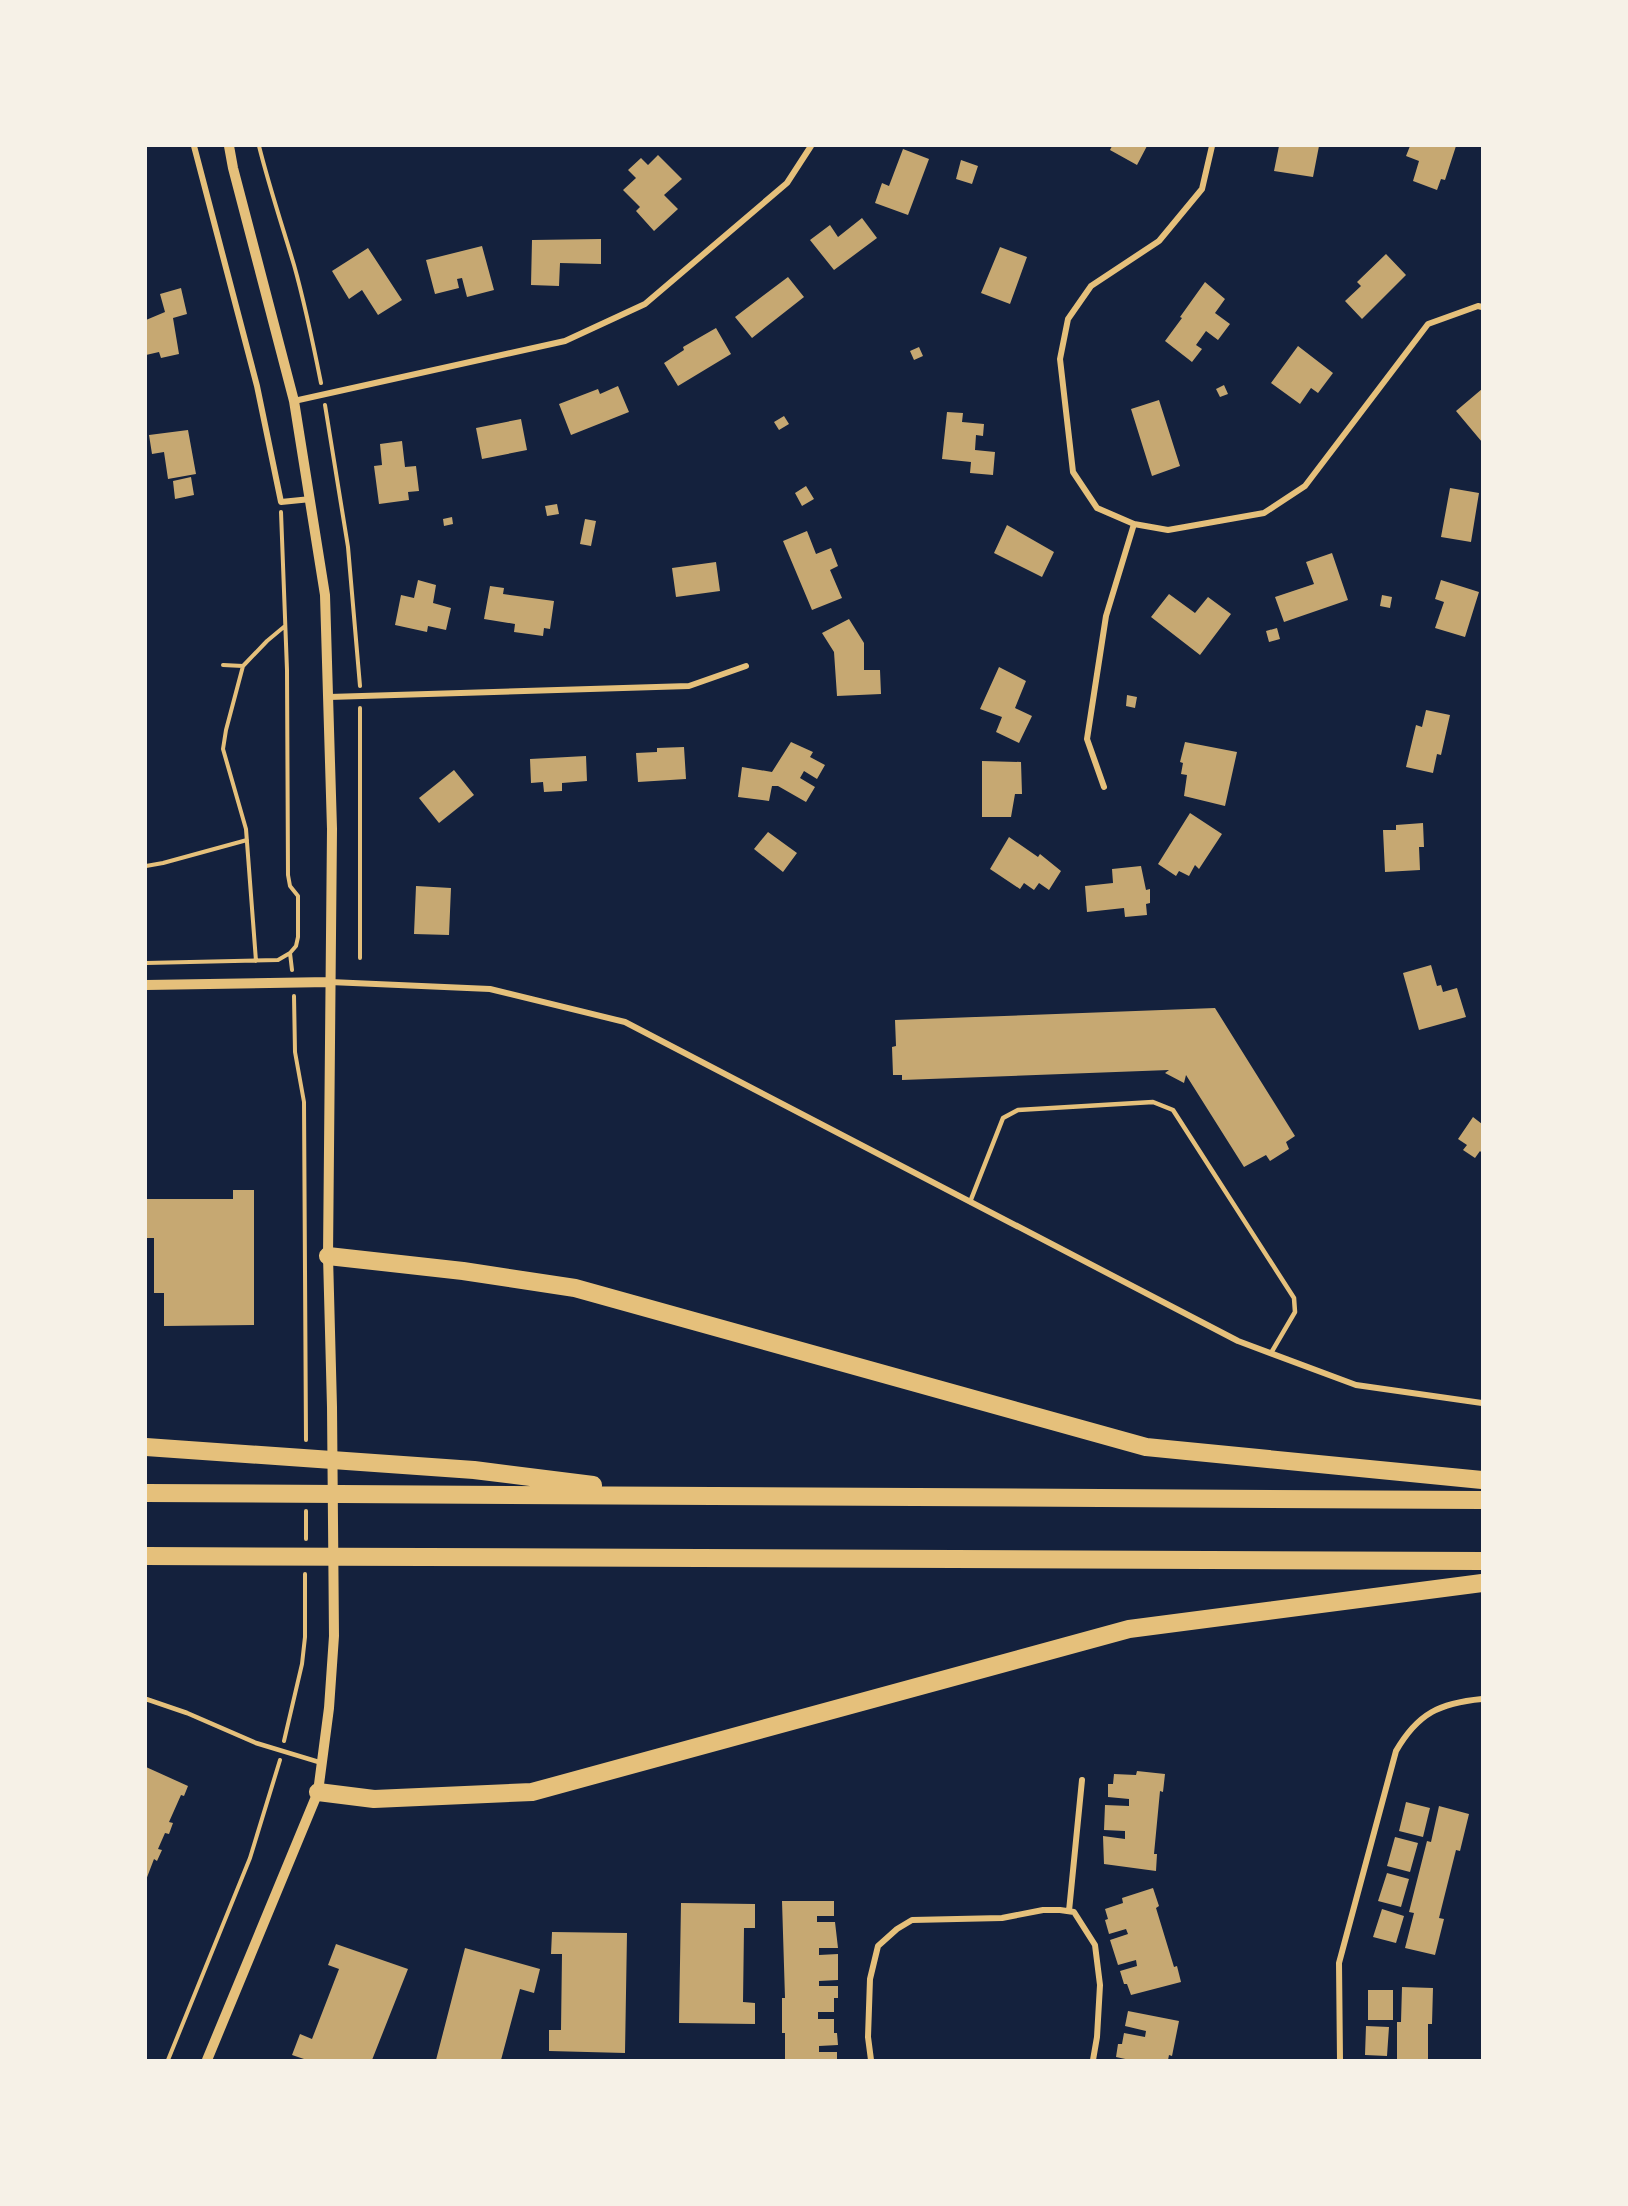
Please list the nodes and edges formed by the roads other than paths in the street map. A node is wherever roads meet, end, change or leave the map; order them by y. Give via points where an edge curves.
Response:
1 (194, 146) edge
2 (229, 146) edge
3 (811, 146) edge
4 (1212, 146) edge
5 (1482, 307) edge
6 (294, 401) junction
7 (311, 499) junction
8 (1134, 524) junction
9 (746, 666) dead end
10 (329, 697) junction
11 (1104, 787) dead end
12 (330, 982) junction
13 (146, 985) edge
14 (970, 1202) junction
15 (328, 1256) junction
16 (1271, 1353) junction
17 (1482, 1403) edge
18 (146, 1447) edge
19 (1482, 1480) edge
20 (146, 1493) edge
21 (672, 1495) junction
22 (1482, 1500) edge
23 (146, 1556) edge
24 (1482, 1561) edge
25 (1482, 1583) edge
26 (146, 1699) edge
27 (1482, 1699) edge
28 (322, 1764) junction
29 (1082, 1780) dead end
30 (318, 1792) junction
31 (1069, 1911) junction
32 (207, 2061) edge
33 (871, 2061) edge
34 (1093, 2061) edge
35 (1340, 2061) edge

1 - 7 street via 257,386 281,502
2 - 6 street
3 - 6 street via 787,183 645,304 565,341
4 - 8 street via 1202,189 1159,241 1091,286 1068,319 1060,359 1073,472 1097,508
5 - 8 street via 1428,324 1305,486 1264,513 1168,530
6 - 7 street
7 - 10 street via 325,595
8 - 11 street via 1106,616 1087,739
9 - 10 street via 689,686
10 - 12 street
12 - 13 street
12 - 14 street via 490,989 625,1022
12 - 15 street
14 - 16 street via 1238,1341
14 - 16 lane via 1003,1118 1018,1110 1153,1102 1173,1110 1294,1298 1295,1312
15 - 19 highway via 575,1288 1146,1447
15 - 28 street via 334,1636
16 - 17 street via 1356,1385
18 - 21 highway via 474,1470
20 - 21 highway
21 - 22 highway
23 - 24 highway
25 - 30 highway via 1129,1629 532,1792 374,1799
26 - 28 lane via 255,1743
27 - 35 street via 1434,1710 1412,1727 1396,1751 1339,1963
28 - 30 street
29 - 31 street
30 - 32 street
31 - 33 street via 1042,1910 1002,1918 912,1920 897,1929 878,1946 870,1979
31 - 34 street via 1074,1912 1095,1946 1100,1985

